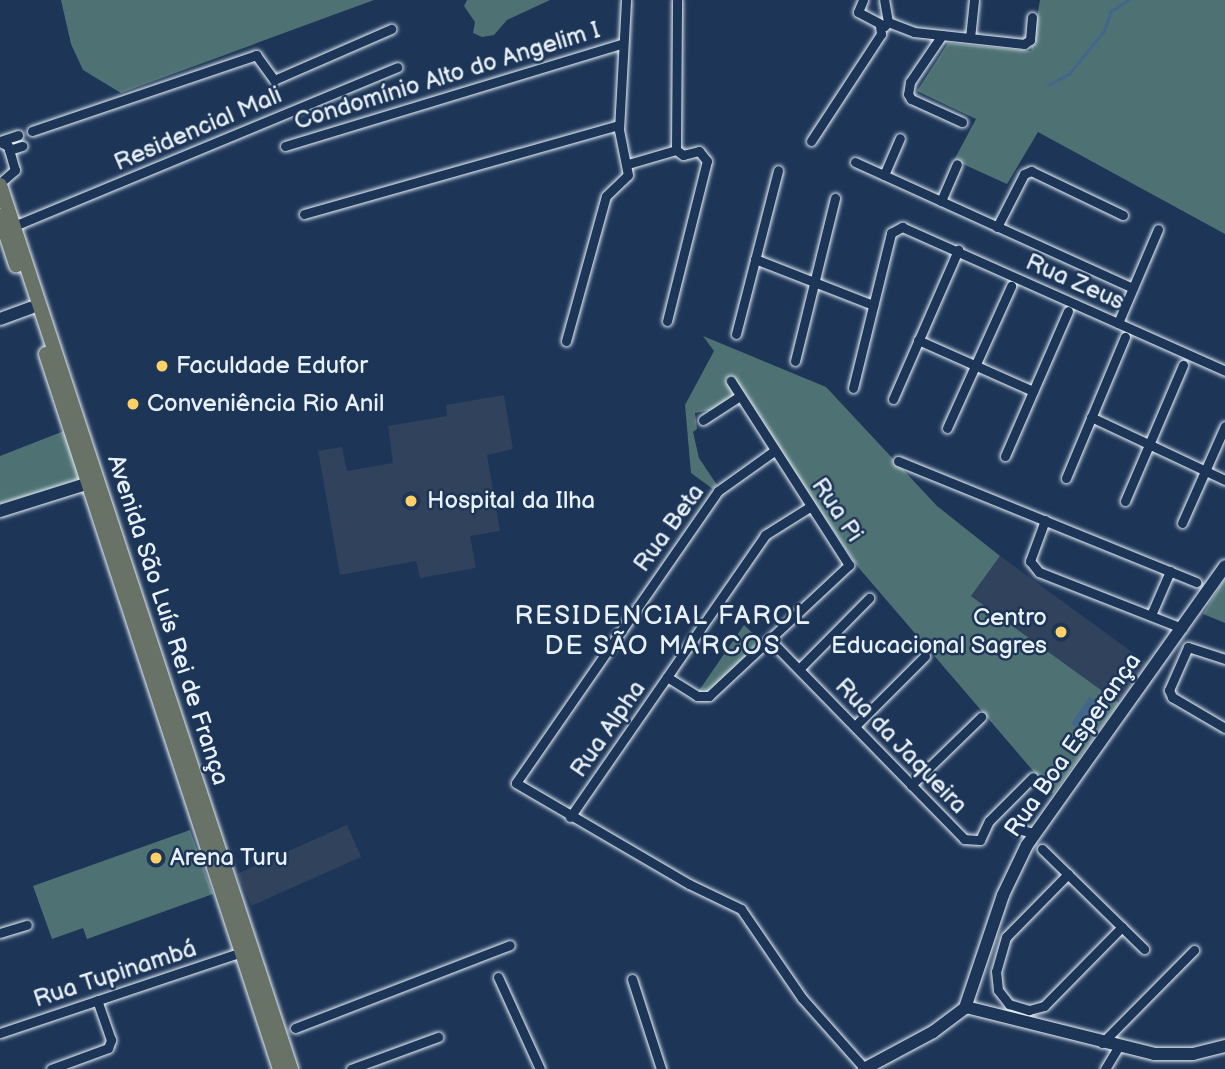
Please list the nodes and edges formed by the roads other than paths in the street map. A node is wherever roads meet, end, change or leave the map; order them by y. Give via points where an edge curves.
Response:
1 (626, 0) edge
2 (677, 0) edge
3 (863, 0) edge
4 (884, 0) edge
5 (974, 0) edge
6 (1032, 18) dead end
7 (884, 24) junction
8 (391, 29) dead end
9 (942, 35) junction
10 (970, 38) junction
11 (621, 44) junction
12 (397, 67) dead end
13 (962, 122) dead end
14 (619, 125) junction
15 (32, 131) dead end
16 (18, 135) dead end
17 (900, 138) dead end
18 (0, 141) edge
19 (811, 141) dead end
20 (22, 146) dead end
21 (285, 146) dead end
22 (9, 150) junction
23 (676, 150) junction
24 (855, 162) dead end
25 (628, 164) junction
26 (957, 164) dead end
27 (778, 170) dead end
28 (884, 175) junction
29 (0, 184) edge
30 (835, 198) dead end
31 (941, 201) junction
32 (304, 215) dead end
33 (1123, 215) dead end
34 (0, 216) edge
35 (14, 226) junction
36 (997, 227) junction
37 (1158, 229) dead end
38 (958, 250) junction
39 (755, 259) junction
40 (814, 282) junction
41 (1011, 286) dead end
42 (1133, 288) junction
43 (873, 304) junction
44 (31, 308) junction
45 (1068, 311) dead end
46 (0, 319) edge
47 (667, 321) dead end
48 (1118, 323) junction
49 (736, 334) dead end
50 (1125, 337) dead end
51 (918, 340) junction
52 (566, 341) dead end
53 (795, 361) dead end
54 (975, 365) junction
55 (1183, 365) dead end
56 (1225, 371) edge
57 (731, 381) dead end
58 (853, 388) dead end
59 (1033, 391) junction
60 (740, 396) junction
61 (893, 398) dead end
62 (1091, 417) junction
63 (703, 420) dead end
64 (1225, 426) edge
65 (947, 428) dead end
66 (1149, 444) junction
67 (775, 451) junction
68 (1005, 456) dead end
69 (898, 461) dead end
70 (1206, 470) junction
71 (1223, 477) edge
72 (1066, 478) dead end
73 (94, 482) junction
74 (1125, 501) dead end
75 (811, 506) junction
76 (0, 512) edge
77 (1045, 520) junction
78 (1182, 523) dead end
79 (1225, 566) edge
80 (1170, 571) junction
81 (1196, 582) dead end
82 (869, 598) dead end
83 (1151, 615) junction
84 (1182, 628) junction
85 (770, 640) junction
86 (1172, 642) junction
87 (1185, 650) junction
88 (925, 656) dead end
89 (1225, 659) edge
90 (799, 669) junction
91 (667, 677) junction
92 (981, 717) dead end
93 (855, 726) junction
94 (1225, 728) edge
95 (1033, 777) dead end
96 (911, 785) junction
97 (570, 817) junction
98 (1017, 829) dead end
99 (1034, 833) junction
100 (1042, 849) dead end
101 (1068, 874) junction
102 (27, 925) dead end
103 (1122, 927) junction
104 (0, 933) edge
105 (510, 945) dead end
106 (1144, 949) dead end
107 (1194, 950) dead end
108 (242, 952) junction
109 (498, 977) dead end
110 (632, 979) dead end
111 (97, 1000) junction
112 (989, 1002) dead end
113 (972, 1008) junction
114 (295, 1028) dead end
115 (0, 1033) edge
116 (438, 1037) dead end
117 (1102, 1043) junction
118 (1225, 1046) edge
119 (1118, 1047) junction
120 (869, 1068) edge
121 (51, 1069) edge
122 (280, 1069) edge
123 (291, 1069) edge
124 (351, 1069) edge
125 (540, 1069) edge
126 (661, 1069) edge
127 (1105, 1069) edge

1 - 11 street
2 - 23 street
3 - 7 street via 858,12
4 - 7 street
5 - 10 street
6 - 10 street via 1030,40 1024,44
7 - 9 street
7 - 19 street
8 - 15 street via 274,80 256,55
9 - 10 street
9 - 13 street via 910,82 908,94
11 - 14 street
11 - 21 street, Condomínio Alto do Angelim I
12 - 35 street, Residencial Mali
14 - 25 street
14 - 32 street
16 - 18 street
17 - 28 street
18 - 22 street
20 - 22 street
22 - 29 street via 15,170
23 - 25 street
23 - 47 street via 683,155 699,151 706,161
24 - 28 street
25 - 52 street via 625,180 606,196
26 - 31 street
27 - 39 street
28 - 31 street
29 - 35 main road, Avenida São Luís Rei de França
30 - 40 street
31 - 36 street
33 - 36 street via 1031,171 1024,174
34 - 44 main road, Avenida São Luís Rei de França
35 - 73 main road, Avenida São Luís Rei de França
36 - 42 street
37 - 42 street
38 - 43 street, Rua Zeus via 909,228 896,228
38 - 48 street, Rua Zeus
38 - 51 street
39 - 40 street
39 - 49 street
40 - 43 street
40 - 53 street
41 - 54 street
42 - 48 street
43 - 58 street
44 - 46 main road
44 - 73 main road, Avenida São Luís Rei de França
45 - 59 street
48 - 56 street, Rua Zeus
50 - 62 street
51 - 54 street
51 - 61 street
54 - 59 street
54 - 65 street
55 - 66 street
57 - 60 street, Rua Pi
59 - 68 street
60 - 63 street
60 - 67 street, Rua Pi
62 - 66 street
62 - 72 street
64 - 70 street
66 - 70 street
66 - 74 street
67 - 75 street, Rua Pi
67 - 97 street, Rua Beta via 718,491 516,783
69 - 77 street
70 - 71 street
70 - 78 street
73 - 76 main road
73 - 108 main road, Avenida São Luís Rei de França
73 - 123 main road, Avenida São Luís Rei de França
75 - 85 street, Rua Pi via 849,565
75 - 91 street, Rua Alpha via 765,535
77 - 80 street
77 - 83 street via 1030,561 1033,568
79 - 84 main road, Rua Boa Esperança
80 - 81 street
80 - 83 street
82 - 90 street
83 - 84 street
84 - 86 main road, Rua Boa Esperança
85 - 90 street, Rua da Jaqueira
85 - 91 street, Rua Pi via 706,697
86 - 87 street
86 - 99 main road, Rua Boa Esperança
87 - 89 street via 1194,646
87 - 94 street, Rua Boa Esperança via 1170,694
88 - 93 street
90 - 93 street, Rua da Jaqueira
91 - 97 street, Rua Alpha
92 - 96 street
93 - 96 street, Rua da Jaqueira
95 - 96 street, Rua da Jaqueira via 989,821 980,840 958,833
97 - 120 street via 741,909 802,998
98 - 99 street
99 - 113 main road, Rua Boa Esperança via 1006,887
100 - 101 street
101 - 103 street
101 - 103 street via 1006,937 996,971 998,990 1009,1004 1029,1010 1044,1006
102 - 104 street
103 - 106 street
105 - 114 street
107 - 117 street
108 - 111 street, Rua Tupinambá
108 - 122 main road, Avenida São Luís Rei de França
109 - 125 street
110 - 126 street
111 - 115 street, Rua Tupinambá
111 - 121 street via 111,1040 108,1048
112 - 113 street
113 - 117 main road
113 - 120 main road
116 - 124 street
117 - 119 main road
118 - 119 main road via 1175,1055
119 - 127 street

